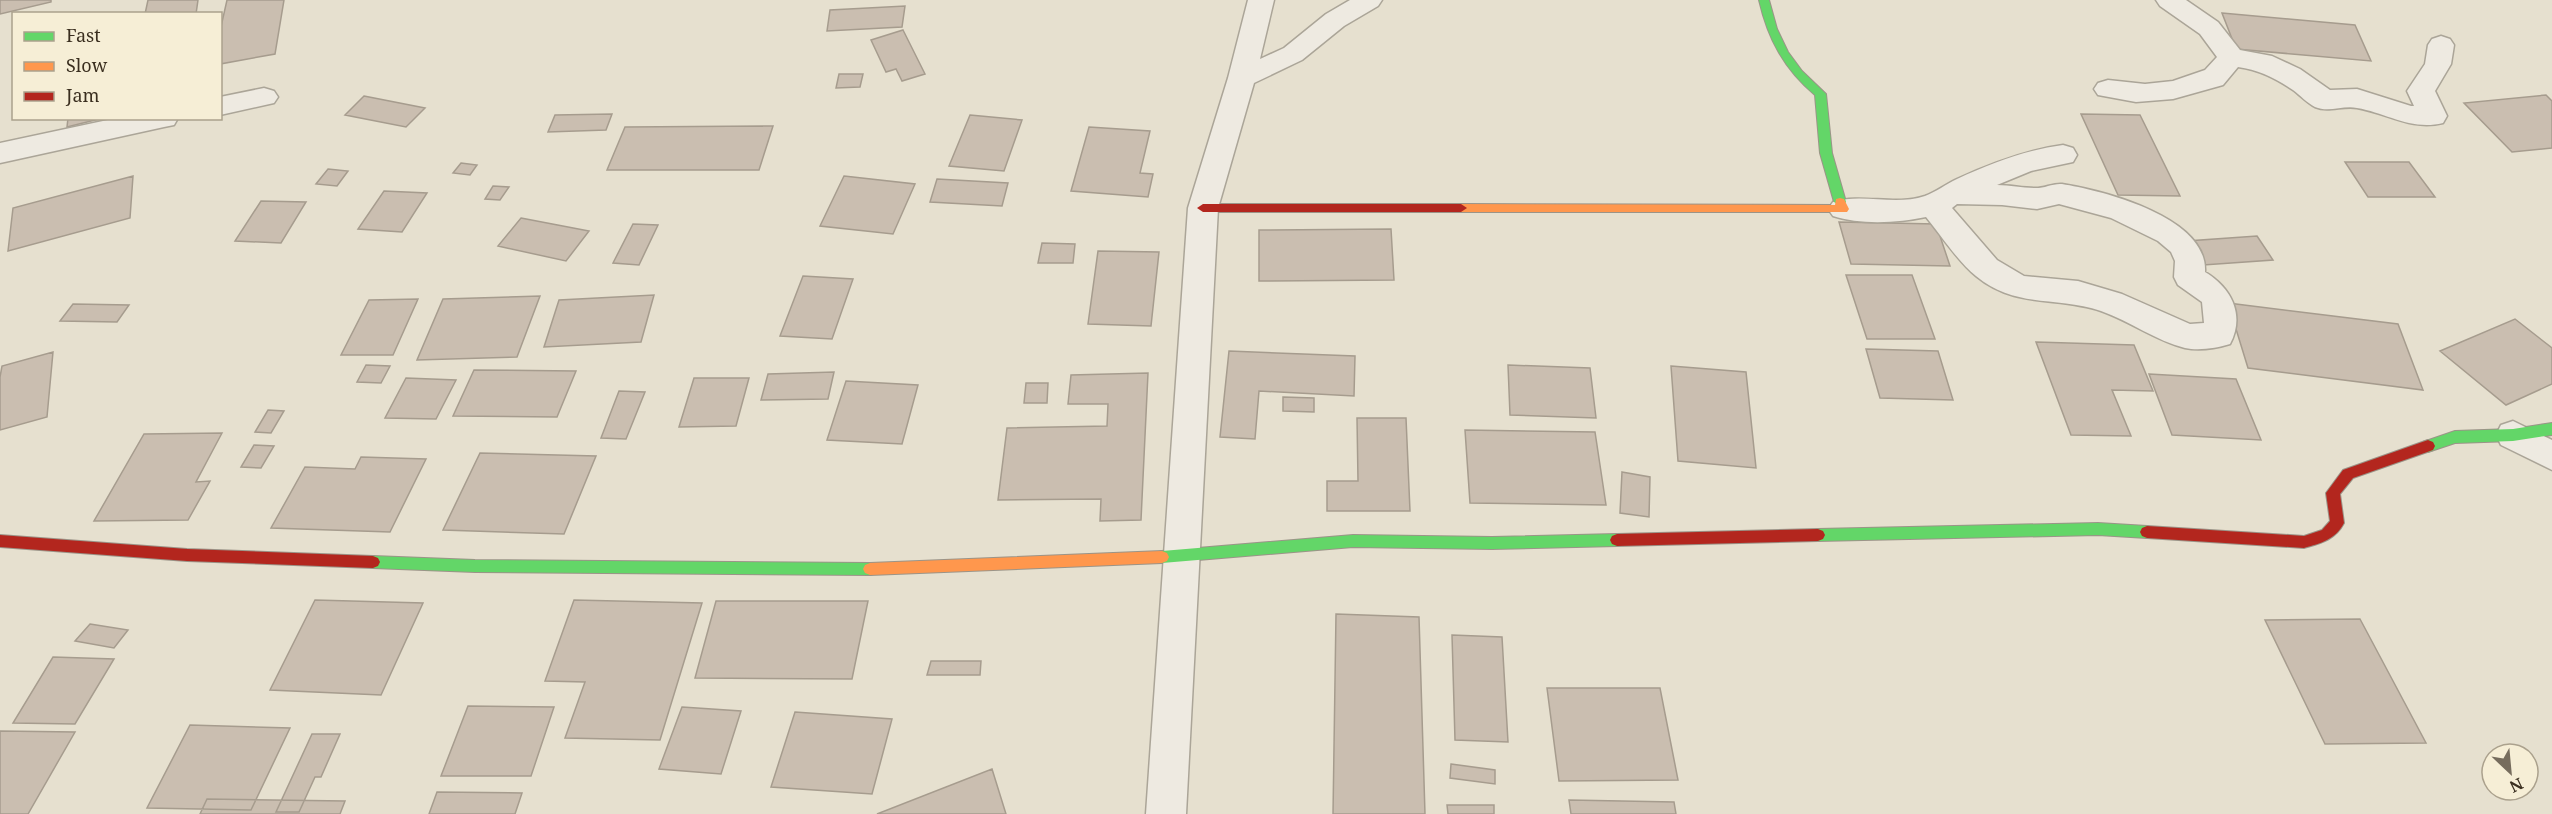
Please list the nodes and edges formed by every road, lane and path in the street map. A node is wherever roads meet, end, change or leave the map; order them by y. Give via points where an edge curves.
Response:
1 (1261, 0) edge
2 (1369, 0) edge
3 (1764, 0) edge
4 (2169, 0) edge
5 (2441, 45) dead end
6 (2231, 57) junction
7 (1242, 78) junction
8 (2108, 89) dead end
9 (264, 97) dead end
10 (222, 106) edge
11 (155, 120) edge
12 (0, 153) edge
13 (2063, 155) dead end
14 (1942, 199) junction
15 (1203, 208) junction
16 (1843, 209) junction
17 (2552, 429) edge
18 (2513, 435) junction
19 (2552, 456) edge
20 (0, 542) edge
21 (1181, 556) junction
22 (1166, 814) edge

1 - 7 street
2 - 7 street via 1335,20 1293,54
3 - 16 street via 1772,36 1782,56 1800,79 1820,94 1822,135 1834,190
4 - 6 street via 2209,28
5 - 6 street via 2438,64 2421,91 2433,116 2409,115 2357,98 2325,100 2290,75 2262,62
6 - 8 street via 2213,79 2198,79 2185,87 2135,94
7 - 15 street
9 - 10 street
11 - 12 street
13 - 14 street via 2038,158
14 - 14 street via 1986,268 2018,288 2078,293 2111,302 2187,336 2219,334 2220,302 2213,292 2189,277 2190,261 2183,246 2169,233 2120,210 2059,194 2037,199 2002,195
14 - 16 street via 1907,209
15 - 16 street
15 - 21 street
17 - 18 street
18 - 19 street
18 - 21 street via 2455,437 2348,474 2333,493 2337,523 2326,535 2304,542 2098,529 1492,543 1353,541
20 - 21 street via 187,555 475,566 842,570
21 - 22 street

